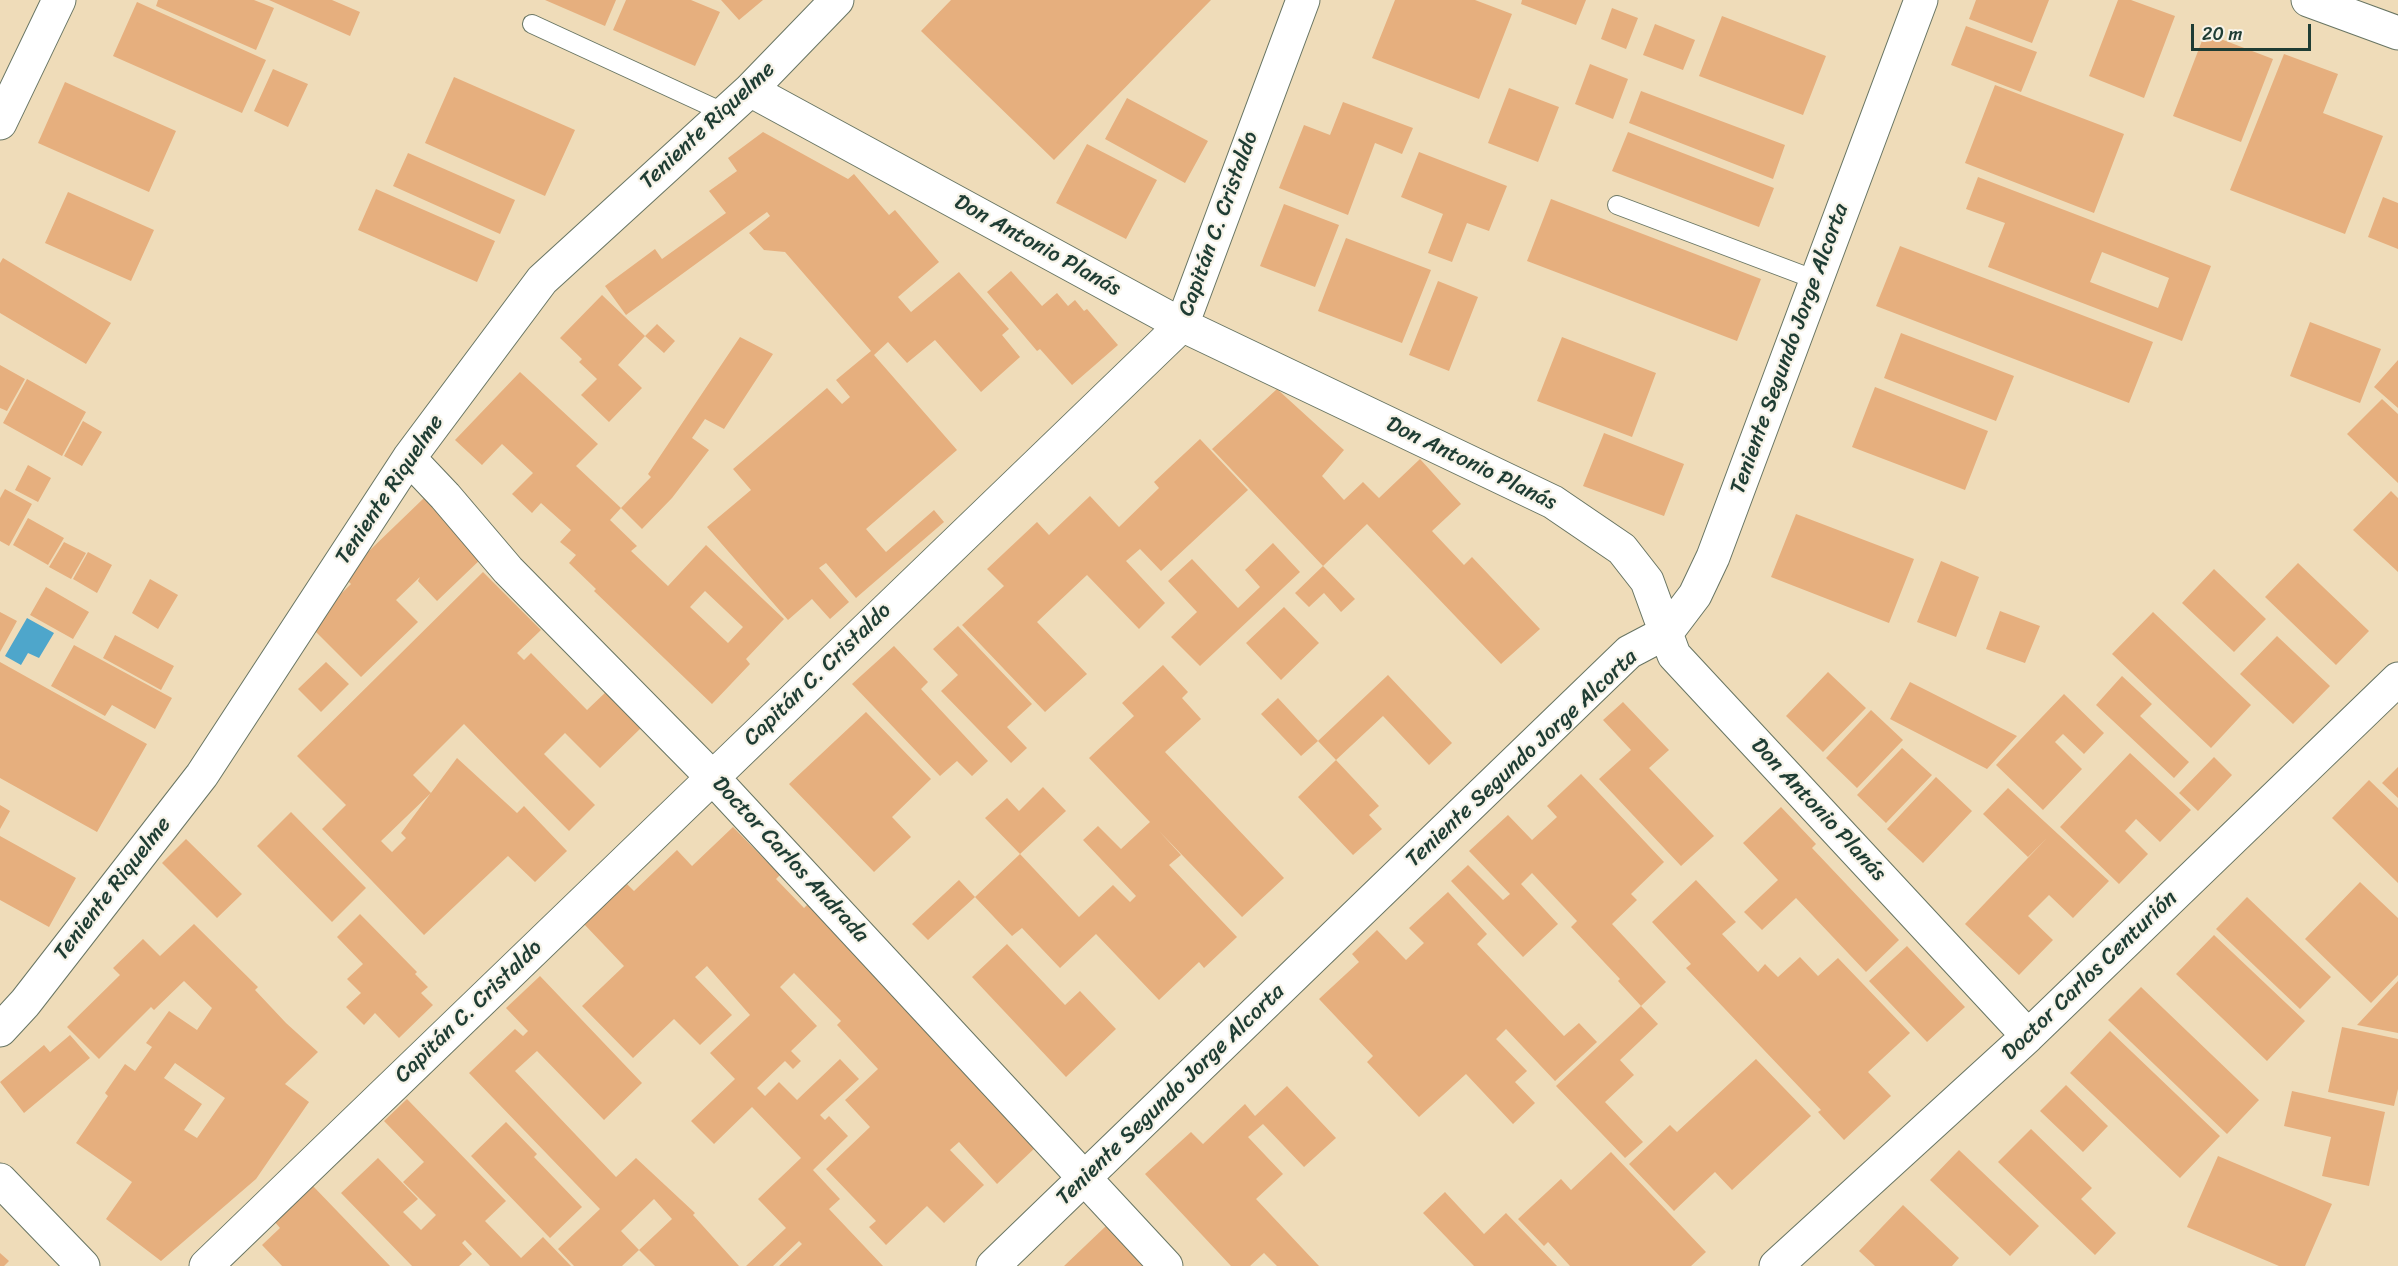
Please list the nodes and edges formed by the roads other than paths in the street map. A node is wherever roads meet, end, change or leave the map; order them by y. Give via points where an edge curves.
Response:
1 (59, 0) edge
2 (837, 0) edge
3 (1303, 0) edge
4 (1921, 0) edge
5 (2308, 0) edge
6 (532, 24) dead end
7 (2398, 33) edge
8 (750, 90) junction
9 (725, 113) junction
10 (0, 123) edge
11 (1617, 205) dead end
12 (1816, 280) junction
13 (1182, 325) junction
14 (409, 458) junction
15 (1667, 632) junction
16 (2398, 679) edge
17 (712, 777) junction
18 (0, 1030) edge
19 (2028, 1036) junction
20 (1085, 1178) junction
21 (0, 1180) edge
22 (82, 1266) edge
23 (206, 1266) edge
24 (993, 1266) edge
25 (1166, 1266) edge
26 (1776, 1266) edge

1 - 10 street
2 - 8 street, Teniente Riquelme
3 - 13 street, Capitán C. Cristaldo
4 - 12 street, Teniente Segundo Jorge Alcorta
5 - 7 street
6 - 9 lane
8 - 9 street, Teniente Riquelme
8 - 13 street, Don Antonio Planás
9 - 14 street, Teniente Riquelme via 542,280
11 - 12 lane
12 - 15 street, Teniente Segundo Jorge Alcorta via 1713,557 1695,595
13 - 15 street, Don Antonio Planás via 1553,502 1622,549 1647,581
13 - 17 street, Capitán C. Cristaldo
14 - 17 street, Doctor Carlos Andrada via 508,570
14 - 18 street, Teniente Riquelme via 202,776
15 - 19 street, Don Antonio Planás via 1674,655
15 - 20 street, Teniente Segundo Jorge Alcorta via 1629,652
16 - 19 street, Doctor Carlos Centurión
17 - 20 street, Doctor Carlos Andrada
17 - 23 street, Capitán C. Cristaldo
19 - 26 street, Doctor Carlos Centurión
20 - 24 street, Teniente Segundo Jorge Alcorta
20 - 25 street, Doctor Carlos Andrada
21 - 22 street

